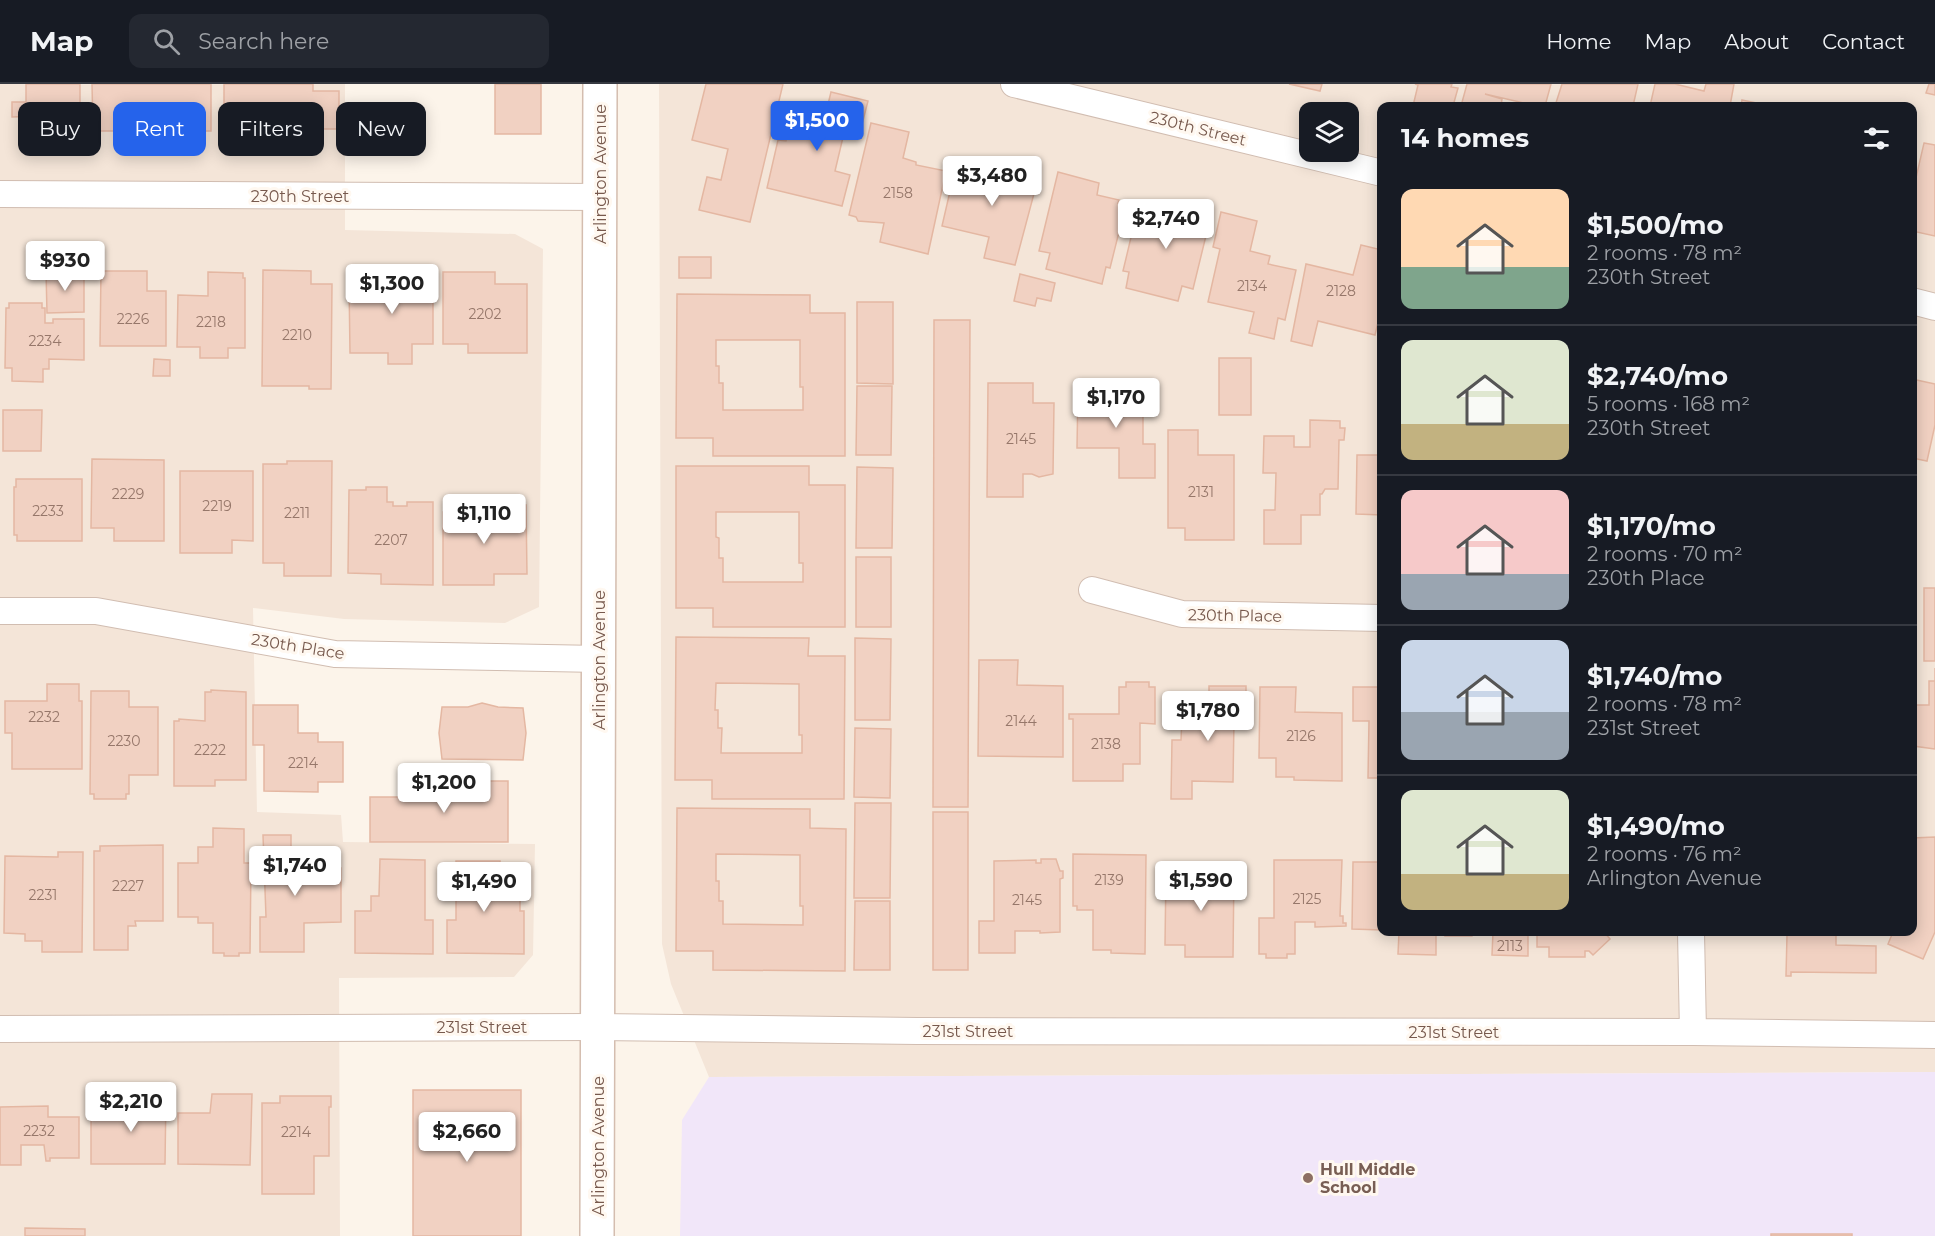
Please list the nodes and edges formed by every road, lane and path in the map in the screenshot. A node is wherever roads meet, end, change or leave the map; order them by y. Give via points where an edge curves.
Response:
1 (600, 84) edge
2 (1014, 84) edge
3 (1377, 172) edge
4 (0, 194) edge
5 (600, 197) junction
6 (1917, 303) edge
7 (1935, 307) edge
8 (1092, 590) dead end
9 (0, 611) edge
10 (1377, 618) edge
11 (599, 659) junction
12 (1691, 936) edge
13 (598, 1027) junction
14 (0, 1029) edge
15 (1693, 1032) junction
16 (1935, 1035) edge
17 (597, 1236) edge

1 - 5 main road, Arlington Avenue
2 - 3 street, 230th Street
4 - 5 street, 230th Street
5 - 11 main road, Arlington Avenue
6 - 7 street
8 - 10 street, 230th Place via 1182,614
9 - 11 street, 230th Place via 96,611 335,654
11 - 13 main road, Arlington Avenue
12 - 15 street
13 - 14 street, 231st Street
13 - 15 street, 231st Street
13 - 17 main road, Arlington Avenue
15 - 16 street, 231st Street

